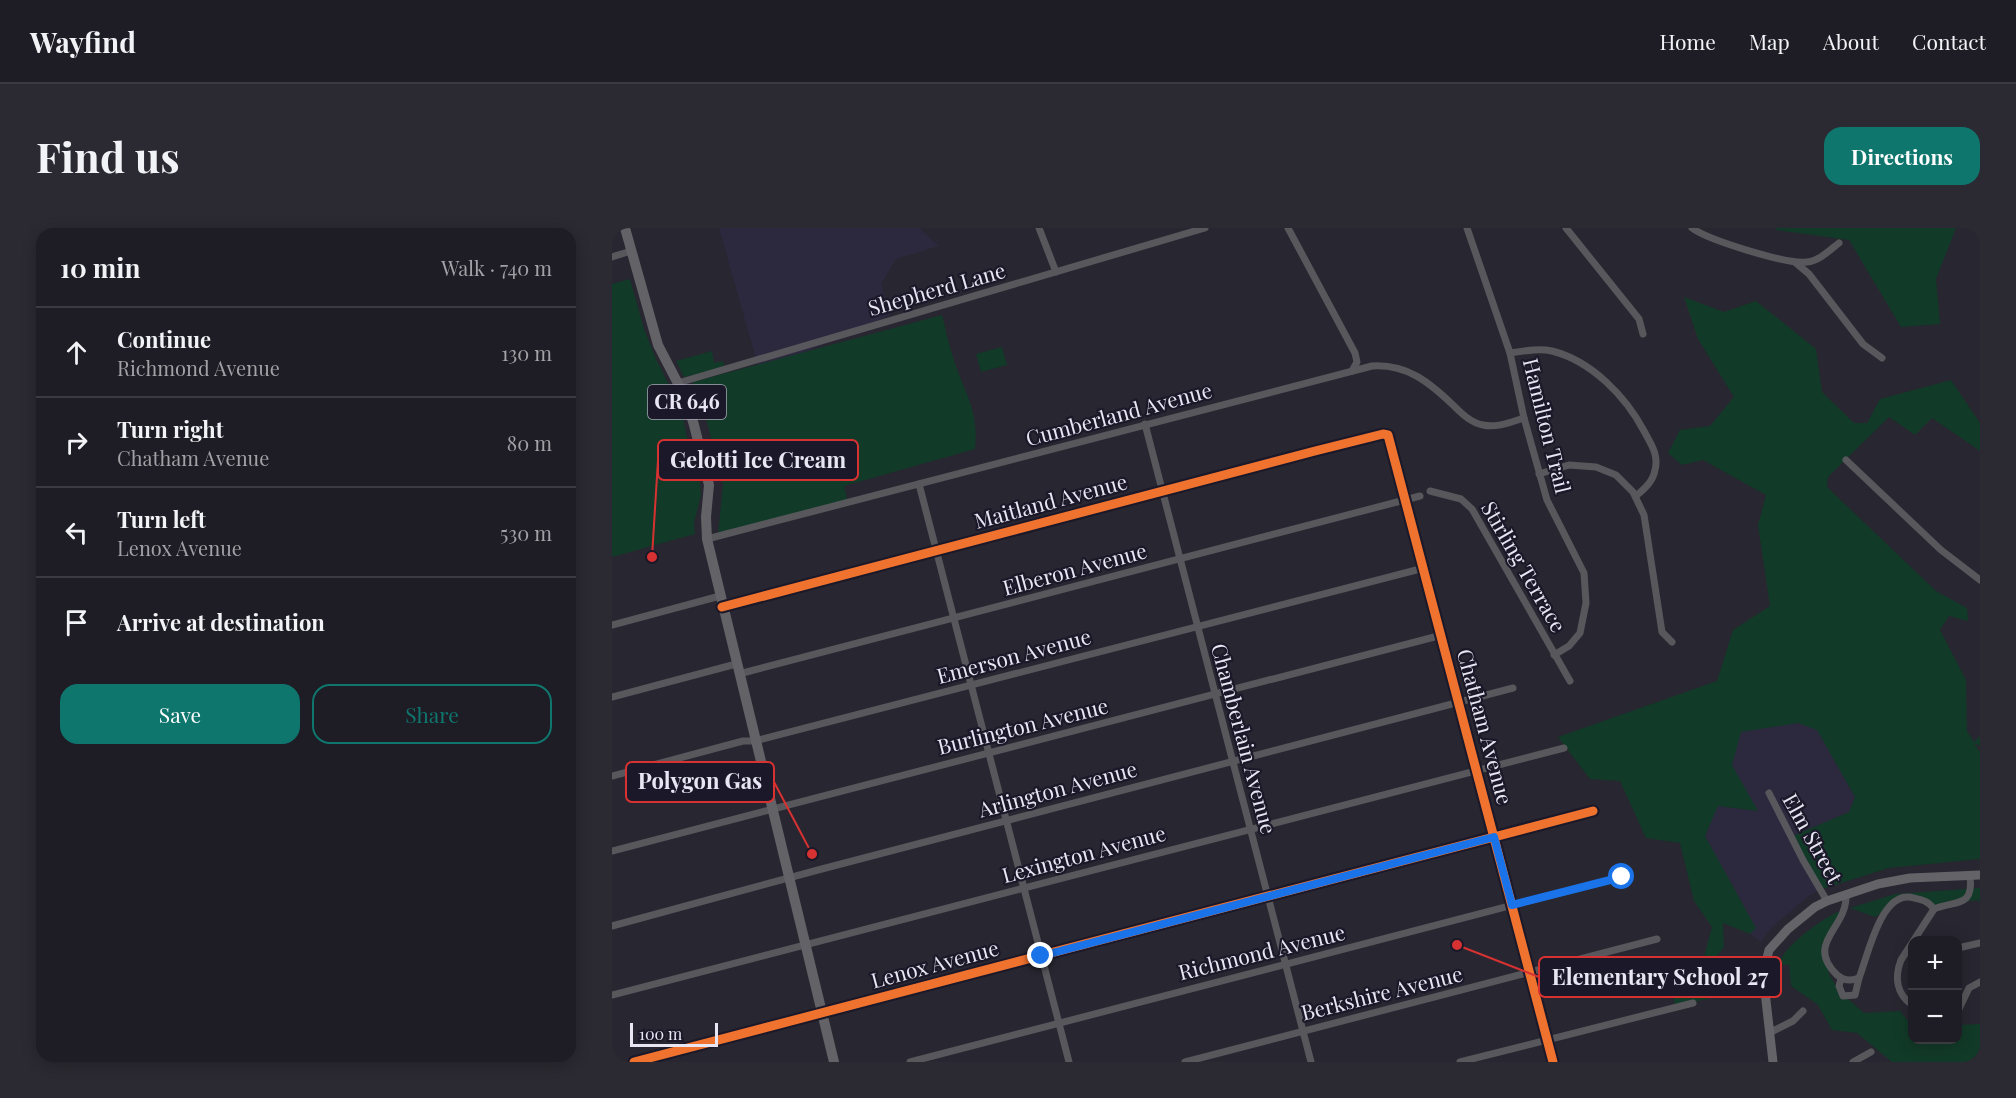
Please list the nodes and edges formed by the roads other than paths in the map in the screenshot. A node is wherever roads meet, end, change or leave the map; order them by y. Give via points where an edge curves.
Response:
1 (625, 228) edge
2 (1039, 228) edge
3 (1205, 228) edge
4 (1288, 228) edge
5 (1467, 228) edge
6 (1566, 228) edge
7 (1692, 228) edge
8 (1839, 243) dead end
9 (631, 251) junction
10 (612, 256) edge
11 (1796, 263) junction
12 (1056, 272) junction
13 (1643, 334) dead end
14 (1510, 353) junction
15 (1882, 358) dead end
16 (1352, 371) junction
17 (678, 383) junction
18 (1524, 418) junction
19 (1145, 424) junction
20 (1389, 436) joint
21 (1845, 460) dead end
22 (1539, 474) junction
23 (919, 484) junction
24 (1430, 491) dead end
25 (1162, 492) junction
26 (1420, 496) dead end
27 (1636, 496) junction
28 (1406, 500) junction
29 (707, 539) junction
30 (935, 551) junction
31 (1179, 559) junction
32 (1424, 568) junction
33 (1980, 580) edge
34 (721, 602) junction
35 (954, 619) junction
36 (612, 625) edge
37 (1197, 626) junction
38 (1442, 635) junction
39 (1672, 642) dead end
40 (1554, 655) junction
41 (737, 669) junction
42 (1570, 681) dead end
43 (971, 686) junction
44 (1514, 688) dead end
45 (1214, 694) junction
46 (612, 697) edge
47 (1459, 702) junction
48 (755, 741) junction
49 (1564, 748) dead end
50 (988, 753) junction
51 (1232, 761) junction
52 (1477, 770) junction
53 (612, 776) edge
54 (1768, 793) dead end
55 (772, 809) junction
56 (1593, 811) dead end
57 (1006, 821) junction
58 (1250, 829) junction
59 (1494, 837) junction
60 (612, 851) edge
61 (1975, 875) edge
62 (1622, 877) dead end
63 (788, 878) junction
64 (1023, 888) junction
65 (1846, 894) junction
66 (1268, 896) junction
67 (1827, 901) junction
68 (1512, 905) junction
69 (1934, 909) junction
70 (612, 926) edge
71 (1657, 939) dead end
72 (1980, 943) edge
73 (805, 945) junction
74 (1962, 947) edge
75 (1041, 956) junction
76 (1285, 964) junction
77 (1530, 972) junction
78 (1859, 978) junction
79 (1841, 979) junction
80 (1980, 982) edge
81 (612, 995) edge
82 (1908, 1001) edge
83 (1693, 1003) dead end
84 (1962, 1003) edge
85 (1803, 1011) dead end
86 (822, 1013) junction
87 (1058, 1023) junction
88 (1303, 1031) junction
89 (1769, 1033) junction
90 (1547, 1039) junction
91 (1871, 1053) dead end
92 (634, 1062) edge
93 (834, 1062) edge
94 (910, 1062) edge
95 (1068, 1062) edge
96 (1185, 1062) edge
97 (1311, 1062) edge
98 (1460, 1062) edge
99 (1553, 1062) edge
100 (1773, 1062) edge
101 (1853, 1062) edge

1 - 9 main road, CR 646
2 - 12 street
3 - 12 street, Shepherd Lane
4 - 16 street via 1354,353 1357,362
5 - 14 street, Hamilton Trail
6 - 13 street via 1639,318
7 - 11 street via 1705,237
8 - 11 street via 1813,261
9 - 10 street
9 - 17 main road, CR 646 via 656,339
11 - 15 street via 1809,274 1863,344
12 - 17 street, Shepherd Lane
14 - 18 street, Hamilton Trail
14 - 27 street via 1557,353 1597,375 1620,394 1656,455 1653,476
16 - 18 street, Cumberland Avenue via 1381,365 1406,370 1481,425 1498,426
16 - 19 street, Cumberland Avenue
17 - 29 main road, CR 646 via 691,414 709,485
18 - 22 street, Hamilton Trail
19 - 23 street, Cumberland Avenue
19 - 25 street, Chamberlain Avenue
20 - 25 street, Maitland Avenue via 1383,434
20 - 28 street, Chatham Avenue
21 - 33 street via 1941,550
22 - 27 street via 1569,465 1596,467 1616,475
22 - 40 street, Hamilton Trail via 1551,509 1581,566 1586,590 1580,633
23 - 29 street, Cumberland Avenue
23 - 30 street
24 - 40 street, Stirling Terrace via 1455,496 1473,509
25 - 30 street, Maitland Avenue
25 - 31 street, Chamberlain Avenue
26 - 28 street, Elberon Avenue
27 - 39 street via 1644,515 1662,632
28 - 31 street, Elberon Avenue
28 - 32 street, Chatham Avenue
29 - 34 main road, CR 646
30 - 34 street, Maitland Avenue
30 - 35 street
31 - 35 street, Elberon Avenue
31 - 37 street, Chamberlain Avenue
32 - 37 street, Emerson Avenue
32 - 38 street, Chatham Avenue
34 - 36 street, Maitland Avenue
34 - 41 main road, CR 646
35 - 41 street, Elberon Avenue
35 - 43 street
37 - 43 street, Emerson Avenue
37 - 45 street, Chamberlain Avenue
38 - 45 street, Burlington Avenue
38 - 47 street, Chatham Avenue
40 - 42 street, Stirling Terrace
41 - 46 street, Elberon Avenue
41 - 48 main road, CR 646
43 - 48 street, Emerson Avenue
43 - 50 street
44 - 47 street, Arlington Avenue
45 - 50 street, Burlington Avenue
45 - 51 street, Chamberlain Avenue
47 - 51 street, Arlington Avenue
47 - 52 street, Chatham Avenue
48 - 53 street, Emerson Avenue
48 - 55 main road, CR 646
49 - 52 street, Lexington Avenue
50 - 55 street, Burlington Avenue
50 - 57 street
51 - 57 street, Arlington Avenue
51 - 58 street, Chamberlain Avenue
52 - 58 street, Lexington Avenue
52 - 59 street, Chatham Avenue
54 - 67 street, Elm Street
55 - 60 street, Burlington Avenue
55 - 63 main road, CR 646
56 - 59 street, Lenox Avenue
57 - 63 street, Arlington Avenue
57 - 64 street
58 - 64 street, Lexington Avenue
58 - 66 street, Chamberlain Avenue
59 - 66 street, Lenox Avenue
59 - 68 street, Chatham Avenue
61 - 65 main road via 1900,879
61 - 69 street via 1967,899
62 - 68 street, Richmond Avenue
63 - 70 street, Arlington Avenue
63 - 73 main road, CR 646
64 - 73 street, Lexington Avenue
64 - 75 street
65 - 67 main road
65 - 79 street via 1845,909 1824,951 1829,966
66 - 75 street, Lenox Avenue
66 - 76 street, Chamberlain Avenue
67 - 89 main road via 1788,929 1766,956 1763,974
68 - 76 street, Richmond Avenue
68 - 77 street, Chatham Avenue
69 - 78 street via 1928,902 1907,896 1897,899 1877,927
69 - 82 street via 1898,969 1901,995
71 - 77 street, Berkshire Avenue
72 - 74 street
73 - 81 street, Lexington Avenue
73 - 86 main road, CR 646
75 - 86 street, Lenox Avenue
75 - 87 street
76 - 87 street, Richmond Avenue
76 - 88 street, Chamberlain Avenue
77 - 88 street, Berkshire Avenue
77 - 90 street, Chatham Avenue
78 - 79 street
78 - 79 street via 1855,994 1848,997 1840,990
80 - 84 street via 1969,988
83 - 90 street
85 - 89 street
86 - 92 street, Lenox Avenue
86 - 93 main road, CR 646
87 - 94 street, Richmond Avenue
87 - 95 street
88 - 96 street, Berkshire Avenue
88 - 97 street, Chamberlain Avenue
89 - 100 main road
90 - 98 street
90 - 99 street, Chatham Avenue
91 - 101 street

